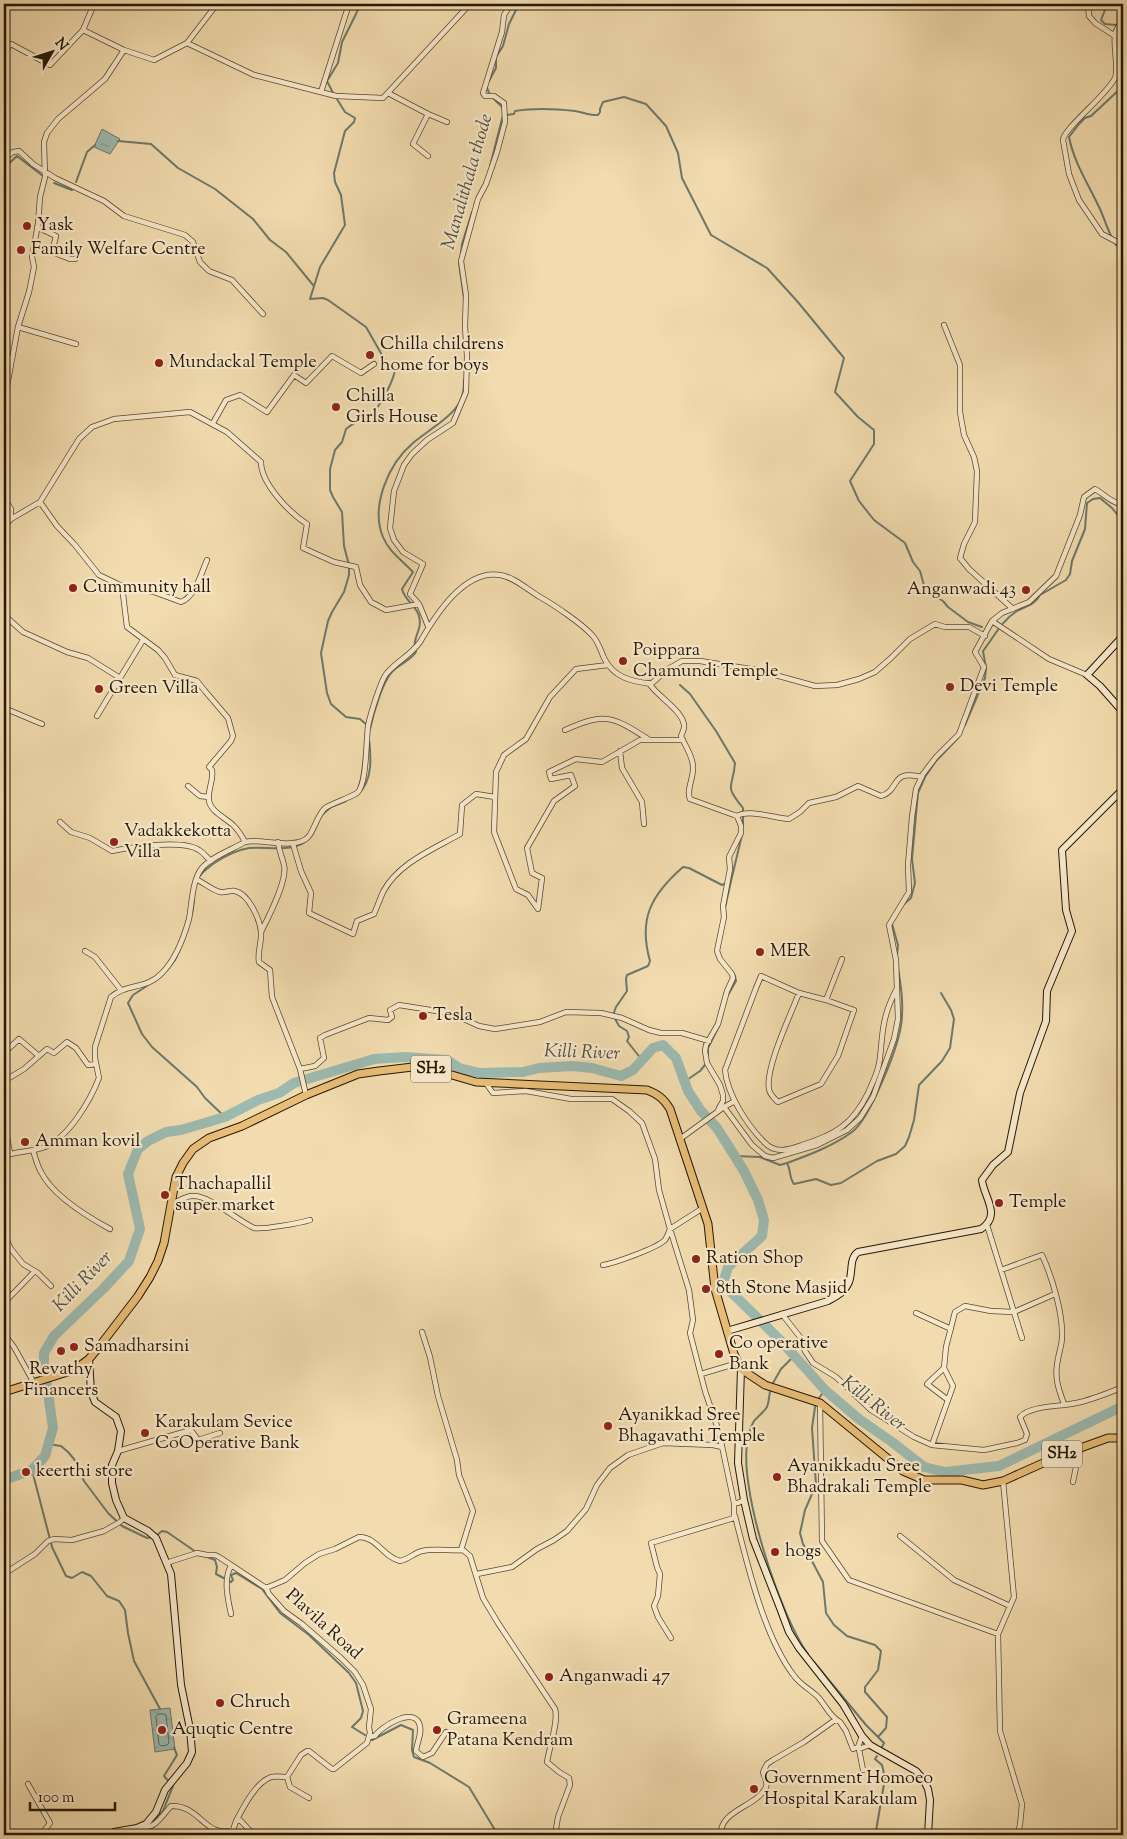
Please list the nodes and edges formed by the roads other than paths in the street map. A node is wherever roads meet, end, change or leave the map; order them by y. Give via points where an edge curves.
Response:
1 (94, 4) edge
2 (217, 4) edge
3 (349, 4) edge
4 (470, 4) edge
5 (511, 4) edge
6 (1088, 4) edge
7 (1123, 18) edge
8 (83, 30) junction
9 (1114, 37) junction
10 (187, 43) junction
11 (124, 50) junction
12 (4, 52) edge
13 (321, 92) junction
14 (388, 93) junction
15 (428, 114) junction
16 (447, 122) dead end
17 (428, 156) dead end
18 (4, 159) edge
19 (45, 172) junction
20 (37, 227) junction
21 (1123, 245) edge
22 (75, 259) dead end
23 (263, 314) dead end
24 (944, 325) dead end
25 (18, 327) junction
26 (76, 344) dead end
27 (374, 364) dead end
28 (4, 402) edge
29 (213, 423) junction
30 (4, 498) edge
31 (1123, 500) edge
32 (40, 502) junction
33 (11, 519) junction
34 (4, 527) edge
35 (207, 560) dead end
36 (122, 586) junction
37 (419, 604) junction
38 (1013, 609) junction
39 (4, 615) edge
40 (992, 621) junction
41 (428, 626) junction
42 (985, 636) junction
43 (1123, 636) edge
44 (143, 640) junction
45 (608, 665) junction
46 (1087, 675) junction
47 (120, 678) junction
48 (649, 683) junction
49 (4, 708) edge
50 (1123, 712) edge
51 (97, 716) dead end
52 (42, 724) dead end
53 (564, 730) dead end
54 (649, 740) junction
55 (683, 740) junction
56 (620, 752) junction
57 (922, 777) junction
58 (188, 786) dead end
59 (1123, 789) edge
60 (209, 797) junction
61 (496, 797) junction
62 (737, 816) junction
63 (60, 822) dead end
64 (644, 824) dead end
65 (245, 842) junction
66 (278, 843) junction
67 (292, 844) junction
68 (211, 861) junction
69 (198, 880) junction
70 (261, 932) junction
71 (85, 951) dead end
72 (842, 959) dead end
73 (897, 988) junction
74 (121, 990) junction
75 (800, 993) junction
76 (826, 1000) junction
77 (709, 1041) junction
78 (4, 1053) edge
79 (39, 1056) junction
80 (96, 1064) junction
81 (300, 1069) junction
82 (4, 1081) edge
83 (485, 1082) junction
84 (306, 1095) junction
85 (735, 1101) junction
86 (724, 1107) junction
87 (716, 1113) junction
88 (4, 1121) edge
89 (680, 1139) junction
90 (33, 1150) junction
91 (10, 1153) junction
92 (4, 1156) edge
93 (171, 1204) junction
94 (703, 1208) junction
95 (310, 1220) dead end
96 (987, 1225) junction
97 (110, 1229) dead end
98 (670, 1229) junction
99 (4, 1235) edge
100 (603, 1265) dead end
101 (1000, 1270) junction
102 (34, 1272) junction
103 (51, 1286) dead end
104 (1055, 1294) junction
105 (4, 1303) edge
106 (1014, 1312) junction
107 (916, 1313) dead end
108 (782, 1314) junction
109 (951, 1329) junction
110 (727, 1331) junction
111 (422, 1332) dead end
112 (4, 1334) edge
113 (1022, 1338) dead end
114 (89, 1359) junction
115 (740, 1366) junction
116 (944, 1368) junction
117 (701, 1374) junction
118 (34, 1383) junction
119 (1123, 1387) edge
120 (4, 1392) edge
121 (948, 1400) junction
122 (820, 1403) junction
123 (1064, 1404) junction
124 (220, 1433) dead end
125 (1123, 1440) edge
126 (932, 1446) junction
127 (722, 1447) junction
128 (1076, 1449) junction
129 (118, 1451) junction
130 (1003, 1480) junction
131 (1073, 1482) dead end
132 (744, 1500) junction
133 (734, 1503) junction
134 (735, 1516) junction
135 (124, 1518) junction
136 (900, 1536) dead end
137 (461, 1550) junction
138 (166, 1563) junction
139 (231, 1566) junction
140 (4, 1574) edge
141 (477, 1574) junction
142 (266, 1588) junction
143 (1010, 1606) junction
144 (231, 1614) dead end
145 (998, 1634) junction
146 (671, 1638) dead end
147 (835, 1720) junction
148 (446, 1732) dead end
149 (862, 1736) junction
150 (369, 1737) junction
151 (870, 1745) junction
152 (863, 1770) dead end
153 (287, 1777) junction
154 (28, 1784) dead end
155 (309, 1798) dead end
156 (236, 1821) junction
157 (137, 1828) junction
158 (41, 1835) edge
159 (111, 1835) edge
160 (254, 1835) edge
161 (555, 1835) edge
162 (721, 1835) edge
163 (928, 1835) edge
164 (1017, 1835) edge

1 - 8 street
2 - 10 street
3 - 13 street
4 - 14 street
5 - 37 street via 504,14 502,32 483,93 500,99 506,105 504,122 461,262 466,294 466,392 453,423 412,454 394,491 390,528 394,540 403,552 423,564 410,594
6 - 9 street via 1089,16 1094,23
7 - 9 street
8 - 11 street
8 - 12 street via 50,65 11,44
9 - 21 street via 1115,78 1063,138 1069,174 1079,200 1102,234
10 - 11 street via 154,60
10 - 13 street via 254,75
11 - 19 street via 105,79 58,119 47,133 43,148
13 - 14 street via 336,96 382,98
14 - 15 street
15 - 16 street
15 - 17 street via 413,144
18 - 19 street via 17,150
19 - 20 street
19 - 23 street via 104,201 132,220 185,235 193,242 200,262 209,271 232,280
20 - 22 street via 56,236 52,252
20 - 25 street via 32,257 34,267
24 - 38 street via 960,365 960,412 964,435 977,471 975,522 960,558
25 - 26 street
25 - 28 street
27 - 29 street via 361,374 332,356 306,383 294,375 268,412 240,395 226,400
29 - 32 street via 190,412 114,419 92,427 79,439
29 - 37 street via 262,462 261,468 268,484 307,524 303,548 334,562 356,567 360,585 372,602 386,610
30 - 33 street via 11,509
31 - 38 street via 1120,504 1110,501 1095,489 1084,496 1080,515 1056,576 1029,602
32 - 33 street
32 - 36 street via 99,576
33 - 34 street
35 - 36 street via 195,587 181,602 154,592
36 - 44 street via 126,625
37 - 41 street
38 - 40 street
39 - 47 street via 23,632 88,658
40 - 42 street
40 - 46 street via 1049,660
41 - 45 street via 452,596 468,584 484,576 500,575 553,605 592,635
41 - 67 street via 415,649 385,674 368,726 361,788 325,808 309,837 304,842
42 - 48 street via 969,626 935,624 910,639 875,672 838,685 815,686 757,670 691,661 682,661
42 - 57 street via 975,652 984,667 958,734
43 - 46 main road
44 - 47 street
44 - 60 street via 158,650 175,675 197,681 228,718 233,736 209,767 214,777
45 - 48 street via 628,680
45 - 61 street via 576,669 550,697 526,739 504,755 496,772
46 - 50 main road
47 - 51 street
48 - 55 street via 678,714 684,727
49 - 52 street
53 - 54 street via 606,718 620,722
54 - 55 street
54 - 56 street via 640,740
55 - 62 street via 693,766 688,792 690,799
56 - 61 street via 602,762 576,760 549,772 551,779 571,774 575,786 554,801 527,848 532,873 542,878 538,909 528,895 516,889 494,832
56 - 64 street via 622,768 642,802
57 - 62 street via 903,775 888,793 881,796 858,786 836,797 810,803 789,819 750,813
57 - 73 street via 916,789 912,817 909,892 889,925 896,960
58 - 60 street via 200,796
59 - 96 main road via 1062,850 1066,910 1072,931 1047,991 1046,1021 1020,1093 1008,1152 982,1180 992,1212
60 - 65 street via 211,807 233,825
61 - 67 street via 476,794 462,804 460,834 413,861 397,875 384,890 374,914 357,921 353,934 309,913 311,892
62 - 77 street via 741,833 729,857 724,917 716,951 733,978
63 - 68 street via 71,832 90,838 112,851 184,844 199,850
65 - 66 street
65 - 68 street
66 - 67 street
66 - 70 street via 285,867 280,891
68 - 69 street via 201,868
69 - 70 street via 222,893 240,893 256,917
69 - 74 street via 188,921 171,961 152,982
70 - 81 street via 259,962 270,970 272,997
71 - 74 street via 95,957
72 - 76 street
73 - 85 street via 886,1015 878,1067 871,1086 856,1114 841,1129 813,1142 778,1150 768,1147 755,1134
73 - 86 street via 898,1019 894,1039 873,1097 848,1130 817,1145 773,1158 765,1156 752,1145
74 - 80 street via 111,997 98,1032
75 - 76 street
75 - 76 street via 770,1074 769,1089 778,1102 821,1084 838,1056 854,1010
75 - 85 street via 761,976 725,1070
77 - 81 street via 649,1030 602,1013 566,1012 540,1022 495,1029 455,1015 399,1005 390,1010 392,1017 388,1020 369,1018 320,1038 324,1058 315,1066
77 - 87 street via 705,1056 723,1095 723,1102
78 - 79 street via 19,1039
79 - 80 street via 47,1049 54,1053 67,1042 76,1048 88,1065
79 - 82 street
80 - 90 street via 99,1078 78,1116 62,1137
81 - 84 street
83 - 84 main road, SH2 via 421,1066 358,1074
83 - 89 main road, SH2 via 647,1090 665,1100
83 - 98 street via 493,1093 526,1091 571,1099 612,1099 629,1111 642,1123 655,1159 659,1190
84 - 93 main road, SH2 via 200,1144 188,1156 176,1177
85 - 86 street
86 - 87 street
87 - 89 street
88 - 91 street
89 - 94 main road, SH2
90 - 91 street
90 - 97 street via 41,1173 58,1193 88,1218
91 - 92 street
93 - 95 street via 198,1196 262,1230
93 - 114 main road, SH2 via 164,1243 150,1277
94 - 98 street
94 - 110 main road, SH2 via 708,1224 715,1289
96 - 101 street
96 - 108 main road via 858,1252 853,1259 850,1280 841,1293 814,1306
98 - 100 street via 658,1244
98 - 117 street via 689,1290 693,1320 690,1333
99 - 102 street via 10,1249
101 - 104 street via 1042,1255
101 - 106 street
102 - 103 street
102 - 105 street
104 - 106 street
104 - 123 street via 1062,1335 1056,1381
106 - 109 street via 965,1306 955,1312
106 - 113 street
107 - 109 street
108 - 110 main road
108 - 126 street via 800,1337 813,1363 836,1377 871,1410
109 - 116 street
110 - 115 main road, SH2
111 - 137 street via 459,1475 473,1511
112 - 118 street
114 - 118 main road, SH2 via 74,1370
114 - 129 main road via 91,1392 95,1402 116,1418 121,1431
115 - 117 street
115 - 122 main road, SH2 via 765,1385
115 - 132 main road via 738,1463
116 - 121 street via 953,1386
116 - 121 street via 927,1384
117 - 127 street
118 - 120 main road, SH2
119 - 123 street via 1075,1404
121 - 126 street
122 - 130 main road, SH2 via 903,1471 924,1480 962,1480 983,1485
122 - 145 street via 822,1541 848,1580
123 - 126 street via 1023,1414 1020,1417 1027,1434 1025,1440 1017,1444 984,1450
124 - 129 street via 198,1440 191,1430
125 - 128 main road, SH2 via 1108,1438
127 - 133 street
127 - 141 street via 663,1443 628,1454 610,1468 586,1509 567,1531 512,1567
128 - 130 main road, SH2
128 - 131 street
129 - 135 main road via 112,1465 112,1483
130 - 143 street via 1014,1598
132 - 133 street
132 - 149 main road via 753,1539 789,1632 843,1704
133 - 134 street
134 - 146 street via 651,1544 660,1574 654,1606
134 - 147 street via 764,1615 778,1649 795,1677
135 - 138 main road via 154,1536
135 - 140 street via 104,1531 72,1540 48,1541 35,1554
136 - 143 street via 954,1580
137 - 141 street via 469,1555
137 - 142 street via 427,1550 400,1561 373,1540 359,1537 319,1554 285,1580
138 - 139 street via 197,1553 215,1555
138 - 157 main road via 192,1752 187,1764 160,1798 156,1812 146,1824
139 - 142 street
139 - 144 street via 228,1571 228,1599
141 - 161 street via 484,1598 498,1623 555,1708 547,1762 570,1778
142 - 150 street, Plavila Road via 284,1611 355,1672 371,1709
143 - 145 street
145 - 164 street via 1000,1731 1022,1804
147 - 149 street via 844,1728 853,1749 858,1747
147 - 162 street via 767,1764 763,1772 765,1788 730,1816 720,1829
148 - 150 street via 432,1753 423,1757 416,1751 421,1729 414,1718 399,1719
149 - 151 main road
150 - 153 street via 368,1743 334,1769 307,1751
151 - 152 street via 859,1749
151 - 163 main road via 916,1771 923,1779 930,1800
153 - 155 street via 290,1787
153 - 156 street via 273,1776 266,1780 246,1802
154 - 158 street via 50,1823
156 - 157 street via 233,1830 224,1834 216,1832 190,1811 171,1806 149,1828
156 - 160 street via 240,1820
157 - 159 main road

